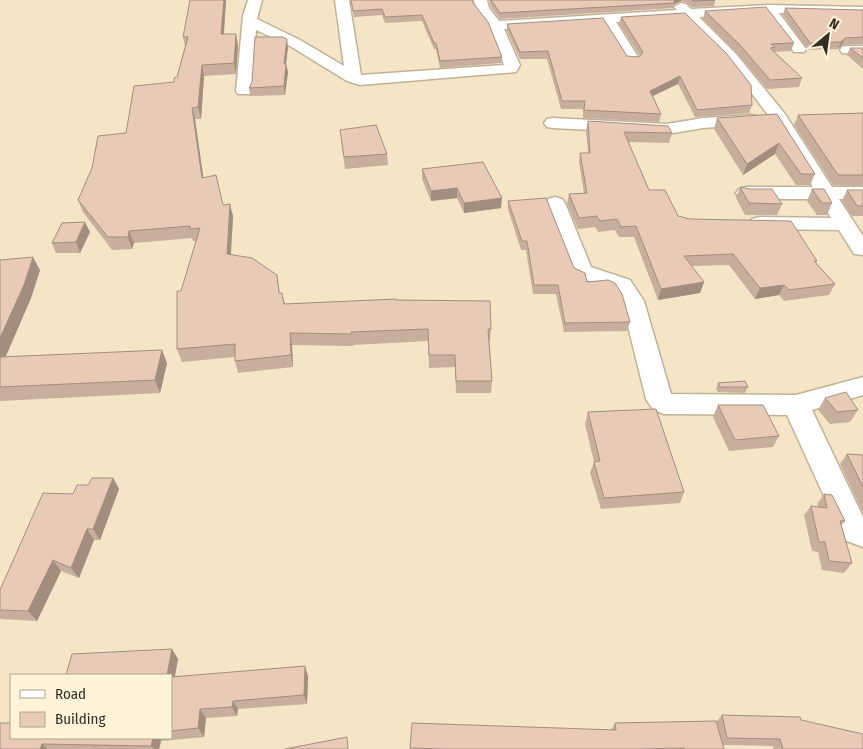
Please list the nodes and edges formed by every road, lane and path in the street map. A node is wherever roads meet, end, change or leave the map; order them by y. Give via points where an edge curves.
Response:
1 (255, 0) edge
2 (342, 0) edge
3 (480, 0) edge
4 (674, 0) edge
5 (768, 9) junction
6 (863, 11) edge
7 (614, 13) junction
8 (688, 14) junction
9 (251, 22) junction
10 (495, 25) junction
11 (799, 49) dead end
12 (847, 50) dead end
13 (863, 50) edge
14 (632, 60) edge
15 (352, 78) junction
16 (244, 91) dead end
17 (797, 117) edge
18 (778, 118) junction
19 (553, 123) dead end
20 (746, 193) edge
21 (826, 193) junction
22 (863, 193) edge
23 (555, 203) dead end
24 (736, 222) edge
25 (846, 224) junction
26 (861, 249) dead end
27 (863, 386) edge
28 (796, 405) junction
29 (863, 534) edge

1 - 9 street
2 - 15 street
3 - 10 street via 480,7
4 - 8 street
5 - 6 street
5 - 8 street
5 - 11 street
7 - 8 street
7 - 10 street
7 - 14 street
8 - 18 street via 731,57
9 - 15 street via 295,43
9 - 16 street
10 - 15 street via 511,69 370,80
12 - 13 street
17 - 18 street
18 - 19 street via 702,123 667,129
18 - 21 street
20 - 21 street
21 - 22 street
21 - 25 street
23 - 28 street via 582,271 622,285 633,301 659,399 664,404
24 - 25 street
25 - 26 street
27 - 28 street
28 - 29 street via 855,531

